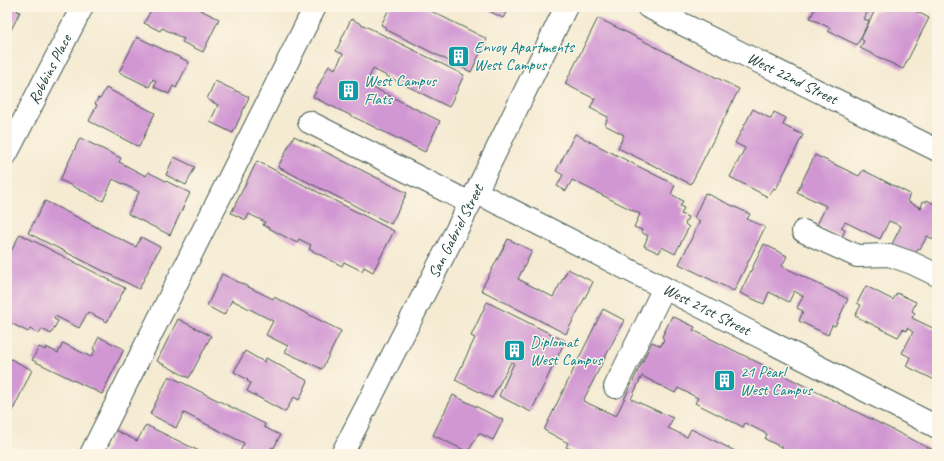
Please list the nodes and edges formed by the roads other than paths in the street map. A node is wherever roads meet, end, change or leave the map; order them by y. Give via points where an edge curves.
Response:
1 (82, 7) edge
2 (314, 7) edge
3 (566, 7) edge
4 (648, 7) edge
5 (309, 122) dead end
6 (937, 150) edge
7 (7, 153) edge
8 (473, 197) junction
9 (803, 231) dead end
10 (937, 275) edge
11 (664, 288) junction
12 (615, 387) dead end
13 (937, 428) edge
14 (91, 454) edge
15 (342, 454) edge

1 - 7 street, Robbins Place
2 - 14 street
3 - 8 street, San Gabriel Street
4 - 6 street, West 22nd Street
5 - 8 street, West 21st Street
8 - 11 street, West 21st Street
8 - 15 street, San Gabriel Street
9 - 10 street via 857,256 889,255
11 - 12 street
11 - 13 street, West 21st Street

